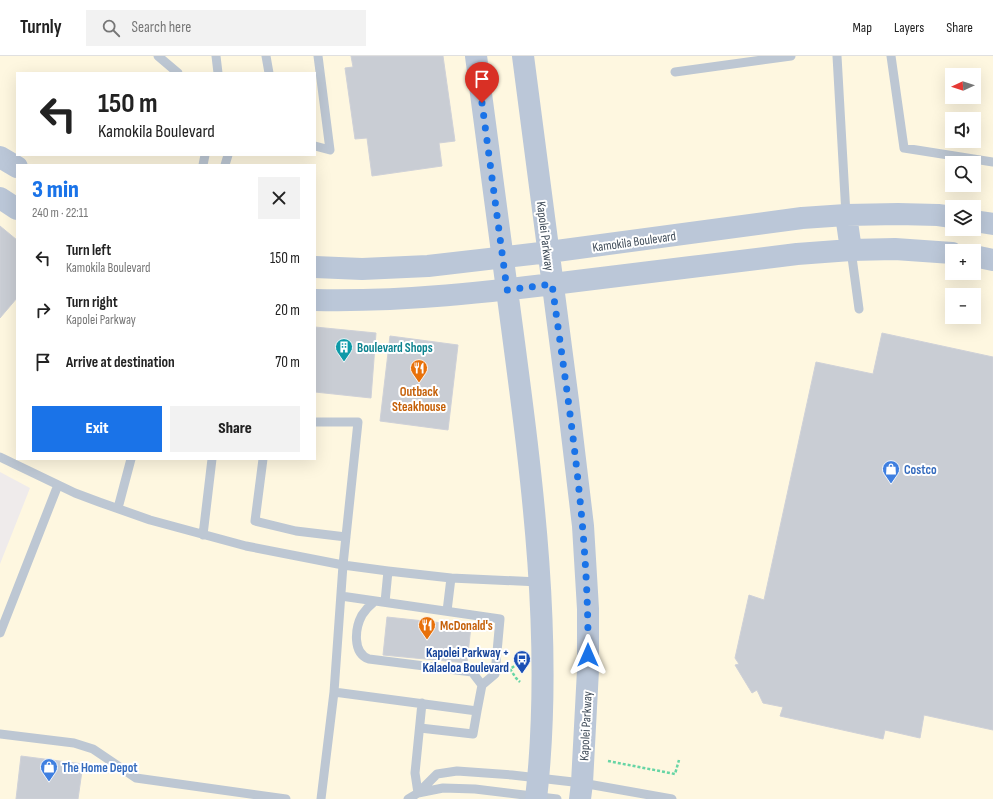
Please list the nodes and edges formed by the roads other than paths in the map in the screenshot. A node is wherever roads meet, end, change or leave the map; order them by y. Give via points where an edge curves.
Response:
1 (216, 56) edge
2 (266, 56) edge
3 (318, 56) edge
4 (476, 56) edge
5 (523, 56) edge
6 (791, 56) edge
7 (837, 56) edge
8 (891, 56) edge
9 (162, 58) edge
10 (177, 72) edge
11 (218, 72) edge
12 (269, 72) edge
13 (675, 72) dead end
14 (316, 146) edge
15 (0, 157) edge
16 (993, 162) edge
17 (16, 166) edge
18 (0, 198) edge
19 (16, 208) edge
20 (846, 215) junction
21 (945, 217) edge
22 (981, 221) edge
23 (993, 224) edge
24 (851, 250) junction
25 (548, 252) junction
26 (945, 252) edge
27 (981, 257) edge
28 (503, 258) junction
29 (993, 260) edge
30 (316, 267) edge
31 (552, 284) junction
32 (507, 290) junction
33 (316, 300) edge
34 (859, 309) dead end
35 (316, 422) edge
36 (0, 457) edge
37 (131, 460) edge
38 (212, 460) edge
39 (263, 460) edge
40 (58, 485) junction
41 (118, 508) junction
42 (203, 535) junction
43 (346, 537) junction
44 (344, 565) junction
45 (388, 571) junction
46 (451, 578) junction
47 (539, 582) junction
48 (341, 596) junction
49 (375, 601) junction
50 (385, 602) junction
51 (448, 611) junction
52 (0, 633) edge
53 (482, 685) junction
54 (334, 692) junction
55 (422, 703) junction
56 (477, 711) junction
57 (420, 728) junction
58 (0, 734) edge
59 (536, 791) edge
60 (581, 791) edge
61 (418, 793) junction
62 (286, 799) edge
63 (321, 799) edge
64 (408, 799) edge
65 (558, 799) edge
66 (672, 799) edge

1 - 11 lane
2 - 12 lane
3 - 14 lane via 330,150
4 - 28 main road
5 - 25 main road, Kapolei Parkway
6 - 13 lane
7 - 20 lane
8 - 16 lane via 904,148
9 - 10 lane
15 - 17 main road
18 - 19 main road
20 - 21 main road, Kamokila Boulevard
20 - 24 main road
20 - 25 main road, Kamokila Boulevard via 802,218
22 - 23 main road
24 - 26 main road via 895,248
24 - 31 main road via 797,254
24 - 34 lane
25 - 28 main road, Kamokila Boulevard
25 - 31 main road, Kapolei Parkway
27 - 29 main road
28 - 30 main road, Kamokila Boulevard via 413,267
28 - 32 main road
31 - 32 main road
31 - 60 main road, Kapolei Parkway via 583,526 588,609 588,670
32 - 33 main road via 403,299
32 - 47 main road via 532,483
35 - 43 lane via 358,422
36 - 40 lane
37 - 41 lane
38 - 42 lane
39 - 43 lane via 255,521
40 - 41 lane via 75,494
40 - 52 lane
41 - 42 lane
42 - 44 lane
43 - 44 lane
44 - 45 lane
44 - 48 lane
45 - 46 lane
45 - 50 lane
46 - 47 lane
46 - 51 lane
47 - 59 main road via 542,699
48 - 49 lane
48 - 54 lane
49 - 50 lane
49 - 53 lane via 363,614 358,626 357,645 362,655 369,659 472,672
50 - 51 lane
51 - 53 lane via 500,620 494,674
53 - 56 lane
54 - 55 lane
54 - 63 lane
55 - 56 lane
55 - 57 lane
56 - 57 lane via 473,734
57 - 61 lane via 415,773
58 - 62 lane via 86,746 136,778
59 - 60 lane
59 - 61 lane via 443,788
59 - 61 lane via 457,771 437,774
59 - 65 lane
60 - 66 lane
61 - 64 lane

